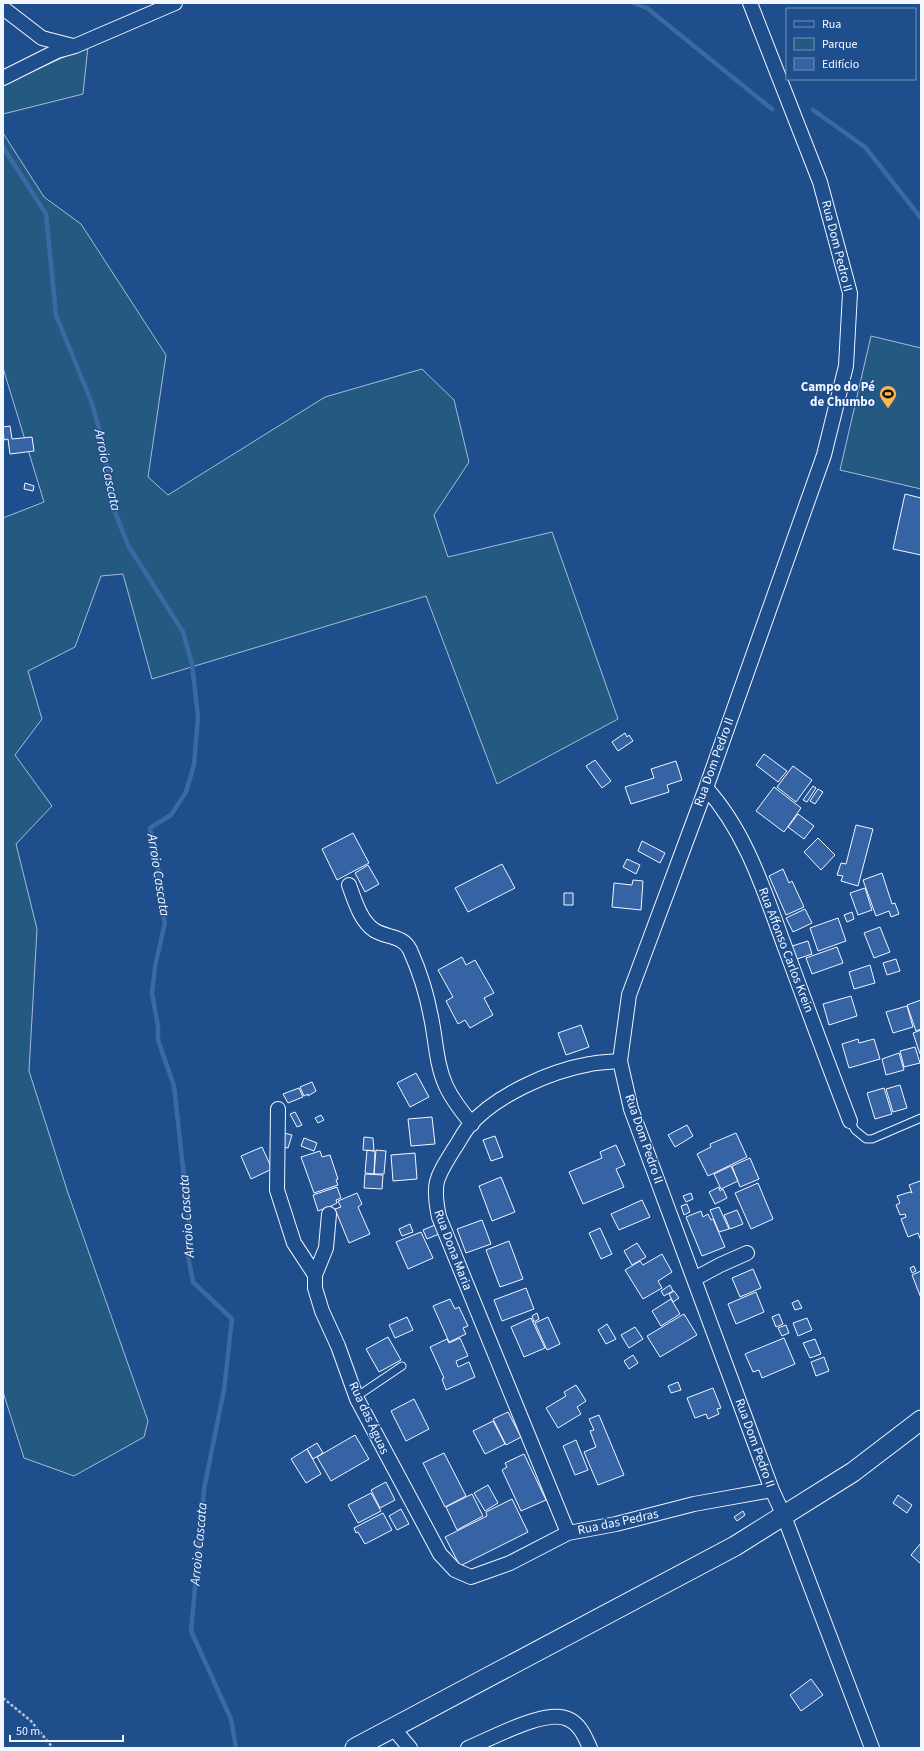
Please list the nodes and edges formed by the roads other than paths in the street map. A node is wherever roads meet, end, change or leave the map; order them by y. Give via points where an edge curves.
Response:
1 (175, 3) edge
2 (750, 3) edge
3 (3, 8) edge
4 (75, 46) junction
5 (3, 78) edge
6 (706, 788) junction
7 (349, 885) dead end
8 (620, 1061) junction
9 (278, 1109) dead end
10 (921, 1118) edge
11 (850, 1121) joint
12 (472, 1124) junction
13 (329, 1214) dead end
14 (747, 1253) dead end
15 (315, 1275) junction
16 (694, 1279) junction
17 (402, 1366) dead end
18 (356, 1397) junction
19 (921, 1420) edge
20 (772, 1490) junction
21 (784, 1516) junction
22 (568, 1533) junction
23 (471, 1577) joint
24 (392, 1728) junction
25 (355, 1748) edge
26 (410, 1748) edge
27 (468, 1748) edge
28 (590, 1748) edge
29 (872, 1748) edge

1 - 4 street
2 - 6 street, Rua Dom Pedro II via 820,182 850,293 846,366 824,455
3 - 4 street via 42,38
4 - 5 street via 57,51
6 - 8 street, Rua Dom Pedro II via 629,995
6 - 11 street, Rua Affonso Carlos Krein via 732,823 756,872
7 - 12 street via 357,908 373,929 403,940 410,949 427,999 437,1056 446,1085 460,1110
8 - 12 street, Rua Dona Maria via 590,1064 551,1076 497,1101
8 - 16 street, Rua Dom Pedro II via 631,1109
9 - 15 street via 277,1190 294,1243
10 - 11 lane via 872,1139 866,1139 855,1130
12 - 22 street, Rua Dona Maria via 443,1166 437,1179 434,1196 439,1217
13 - 15 street, Rua das Águas via 326,1248
14 - 16 street
15 - 18 street, Rua das Águas via 315,1288 322,1311 338,1346
16 - 20 street, Rua Dom Pedro II
17 - 18 lane
18 - 23 street, Rua das Águas via 440,1554 455,1570
19 - 21 main road via 853,1472
20 - 21 street, Rua Dom Pedro II
20 - 22 street, Rua das Pedras via 694,1504
21 - 24 main road via 735,1546
21 - 29 street, Rua Dom Pedro II
22 - 23 street, Rua das Pedras via 510,1563
24 - 25 main road
24 - 26 street
27 - 28 street via 530,1721 554,1717 567,1718 576,1725

